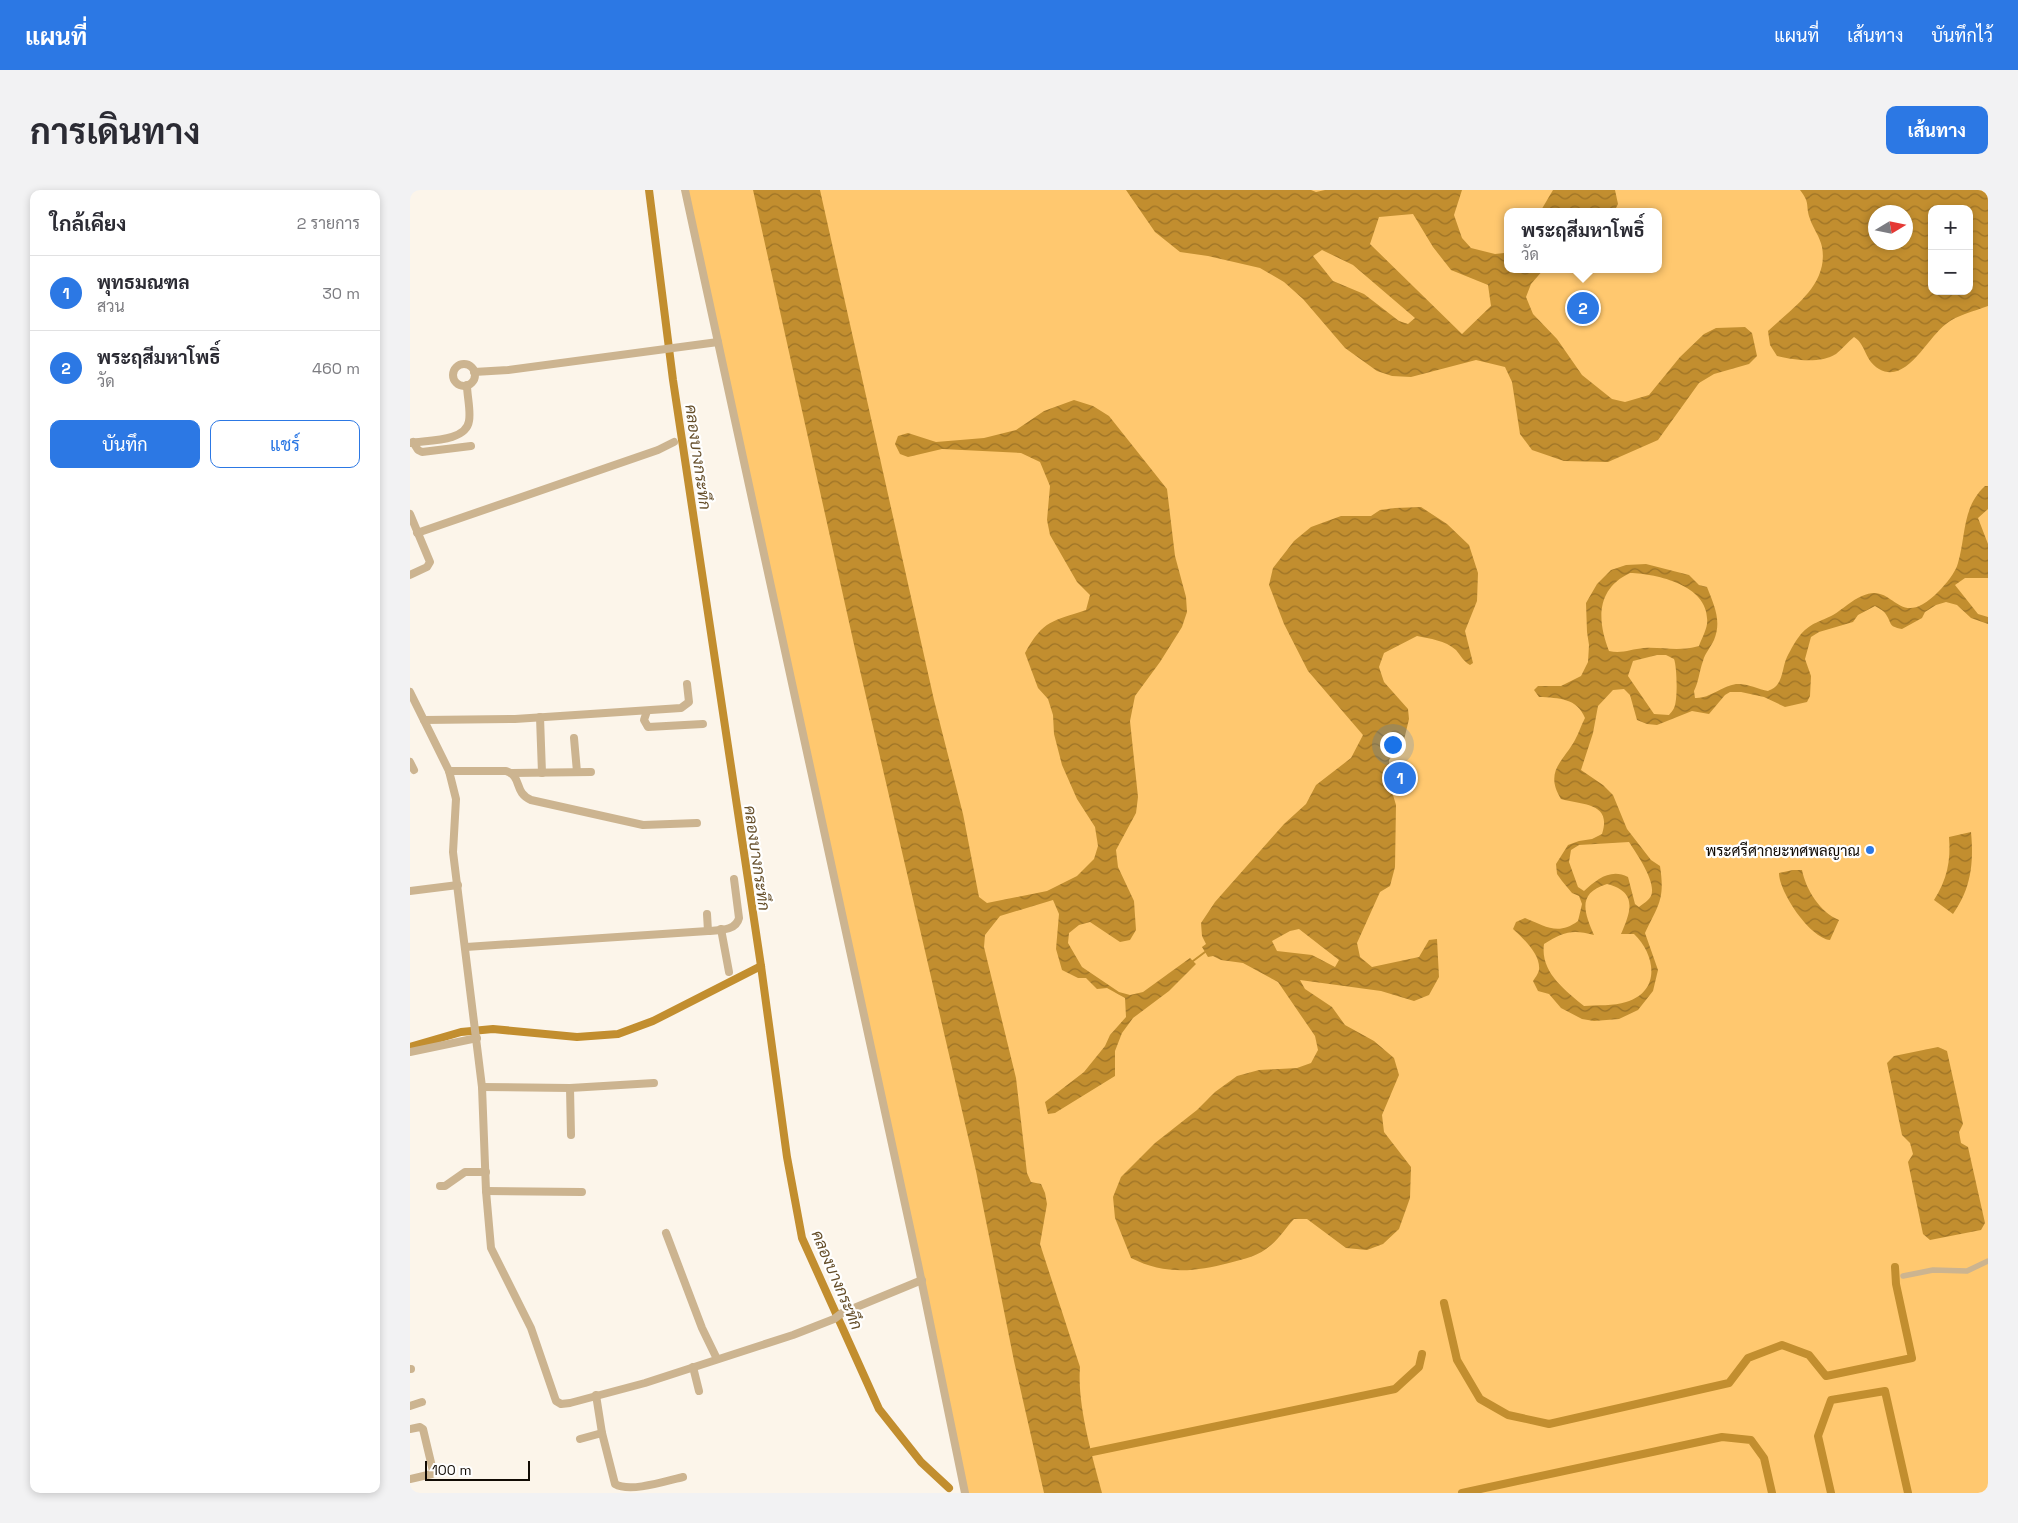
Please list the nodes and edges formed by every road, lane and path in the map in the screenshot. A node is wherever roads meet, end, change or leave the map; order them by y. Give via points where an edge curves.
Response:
1 (685, 190) edge
2 (718, 342) junction
3 (474, 372) junction
4 (467, 385) junction
5 (412, 442) edge
6 (674, 442) dead end
7 (471, 446) dead end
8 (410, 514) edge
9 (417, 533) junction
10 (410, 575) edge
11 (687, 684) dead end
12 (410, 692) edge
13 (647, 711) junction
14 (540, 717) junction
15 (424, 720) junction
16 (703, 724) dead end
17 (574, 738) dead end
18 (410, 762) edge
19 (414, 770) dead end
20 (449, 771) junction
21 (577, 772) junction
22 (591, 772) dead end
23 (512, 773) junction
24 (542, 773) junction
25 (697, 823) dead end
26 (734, 879) dead end
27 (458, 886) junction
28 (410, 891) edge
29 (707, 914) dead end
30 (721, 929) junction
31 (708, 931) junction
32 (466, 948) junction
33 (729, 972) dead end
34 (477, 1038) junction
35 (410, 1052) edge
36 (654, 1083) dead end
37 (482, 1087) junction
38 (570, 1088) junction
39 (571, 1135) dead end
40 (486, 1172) junction
41 (440, 1186) dead end
42 (486, 1191) junction
43 (582, 1192) dead end
44 (666, 1233) dead end
45 (1988, 1261) edge
46 (1903, 1276) dead end
47 (922, 1280) junction
48 (717, 1359) junction
49 (693, 1367) junction
50 (699, 1391) dead end
51 (596, 1395) junction
52 (422, 1402) dead end
53 (410, 1406) edge
54 (410, 1429) edge
55 (602, 1433) junction
56 (580, 1439) dead end
57 (683, 1477) dead end
58 (410, 1479) edge
59 (966, 1493) edge

1 - 2 street
2 - 3 street
2 - 47 street
3 - 4 street via 472,382
3 - 4 street via 467,364 456,367 456,382
4 - 5 street via 469,420 464,433
5 - 7 street via 422,452
6 - 9 street
8 - 9 street
9 - 10 street via 430,562 427,567
11 - 13 street via 689,702 686,706
12 - 15 street
13 - 14 street
13 - 16 street via 644,720 648,727
14 - 15 street
14 - 24 street
15 - 20 street
17 - 21 street
18 - 19 street
20 - 23 street
20 - 27 street via 456,799 453,852
21 - 22 street
21 - 24 street
23 - 24 street
23 - 25 street via 520,792 532,800 643,825
26 - 30 street via 738,924
27 - 28 street
27 - 32 street
29 - 31 street
30 - 31 street
30 - 33 street
31 - 32 street
32 - 34 street
34 - 35 street
34 - 37 street
36 - 38 street
37 - 38 street
37 - 40 street
38 - 39 street
40 - 41 street via 465,1172
40 - 42 street
42 - 43 street
42 - 51 street via 491,1248 531,1328 556,1400 561,1404
44 - 48 street
45 - 46 street via 1967,1271 1933,1270
47 - 48 street via 793,1335
47 - 59 street
48 - 49 street
49 - 50 street
49 - 51 street
51 - 55 street
52 - 53 street
54 - 58 street via 420,1426 423,1429 433,1473
55 - 56 street
55 - 57 street via 613,1480 618,1486 627,1489

